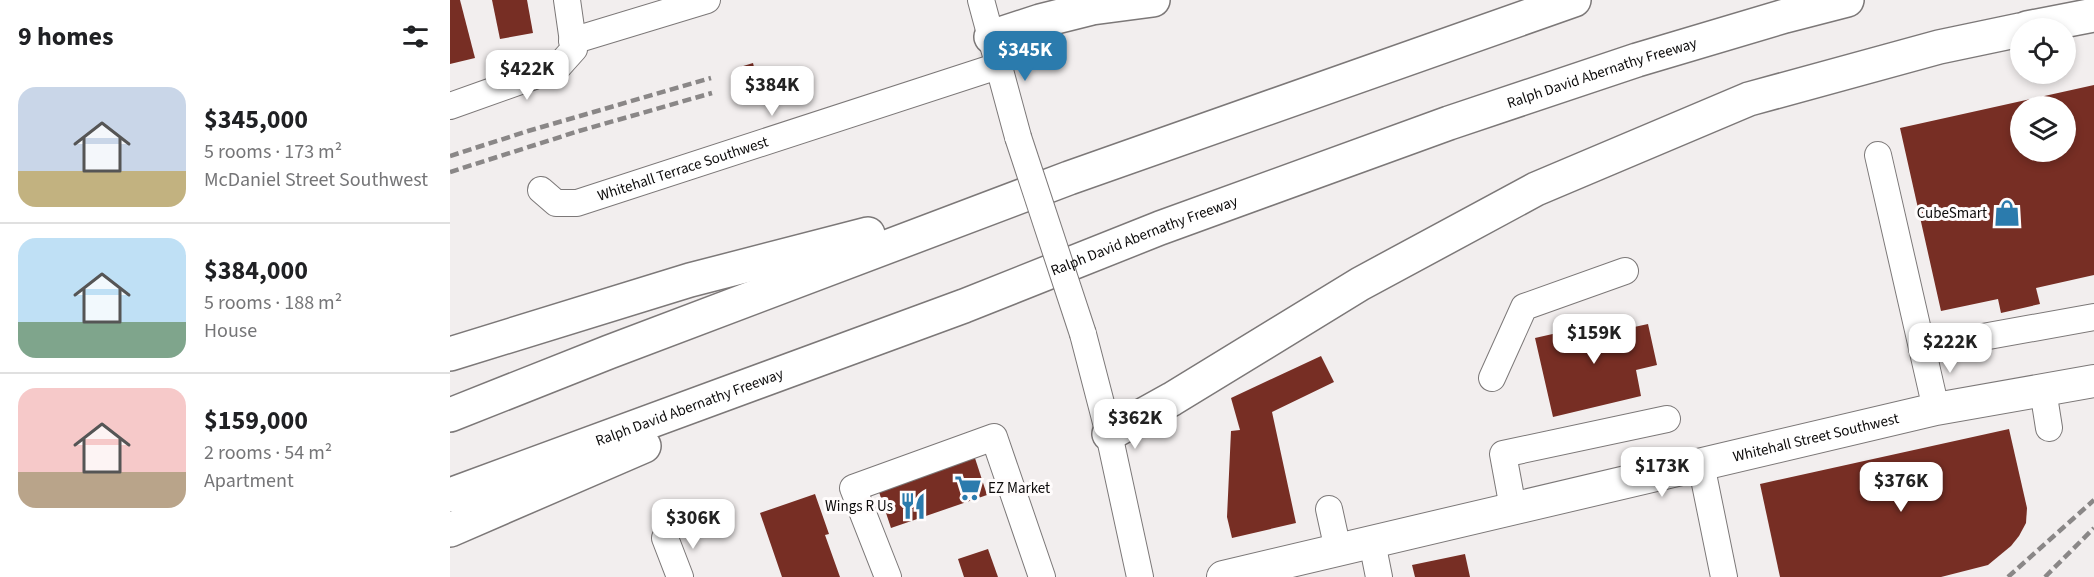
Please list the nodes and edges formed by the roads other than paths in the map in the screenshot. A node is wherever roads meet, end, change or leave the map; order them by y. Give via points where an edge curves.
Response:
1 (567, 0) edge
2 (707, 0) edge
3 (981, 0) edge
4 (1137, 0) edge
5 (1151, 0) edge
6 (1575, 0) edge
7 (1847, 0) edge
8 (655, 8) edge
9 (2094, 15) edge
10 (2076, 18) edge
11 (2010, 32) edge
12 (573, 45) junction
13 (994, 52) junction
14 (450, 106) edge
15 (1878, 155) dead end
16 (1069, 178) junction
17 (541, 190) dead end
18 (1625, 271) dead end
19 (964, 306) junction
20 (2094, 317) edge
21 (1922, 348) junction
22 (450, 354) edge
23 (1492, 378) dead end
24 (2094, 381) edge
25 (2043, 390) junction
26 (1935, 409) junction
27 (450, 414) edge
28 (1667, 419) dead end
29 (2049, 428) dead end
30 (1109, 434) junction
31 (1701, 464) junction
32 (450, 495) edge
33 (1513, 508) junction
34 (1329, 509) dead end
35 (450, 530) edge
36 (665, 538) dead end
37 (1372, 542) junction
38 (1338, 550) junction
39 (1297, 568) edge
40 (680, 577) edge
41 (888, 577) edge
42 (1042, 577) edge
43 (1140, 577) edge
44 (1223, 577) edge
45 (1379, 577) edge
46 (1724, 577) edge

1 - 12 street
2 - 8 street
3 - 13 street
4 - 5 highway
5 - 13 highway via 1092,8 1040,21
6 - 16 highway
7 - 19 highway, Ralph David Abernathy Freeway via 1637,60 1449,123 1160,228
8 - 12 street
9 - 10 highway
11 - 30 highway via 1749,99 1536,189 1360,284
12 - 14 street via 557,68
13 - 17 street, Whitehall Terrace Southwest via 577,203 556,203
13 - 30 street, bridge via 1083,334
15 - 21 street
16 - 22 highway via 690,280
16 - 27 highway
18 - 23 street via 1524,307
19 - 32 highway, Ralph David Abernathy Freeway
19 - 35 highway
20 - 21 street
21 - 26 street
24 - 25 main road, Whitehall Street Southwest
25 - 26 main road, Whitehall Street Southwest
25 - 29 street
26 - 31 main road, Whitehall Street Southwest
28 - 33 street via 1503,454
30 - 43 street
31 - 33 main road, Whitehall Street Southwest
31 - 46 street
33 - 37 main road, Whitehall Street Southwest
34 - 38 street
36 - 40 street
37 - 38 main road, Whitehall Street Southwest
37 - 45 street
38 - 39 main road, Whitehall Street Southwest
39 - 44 main road, Whitehall Street Southwest
41 - 42 street via 853,488 994,437

